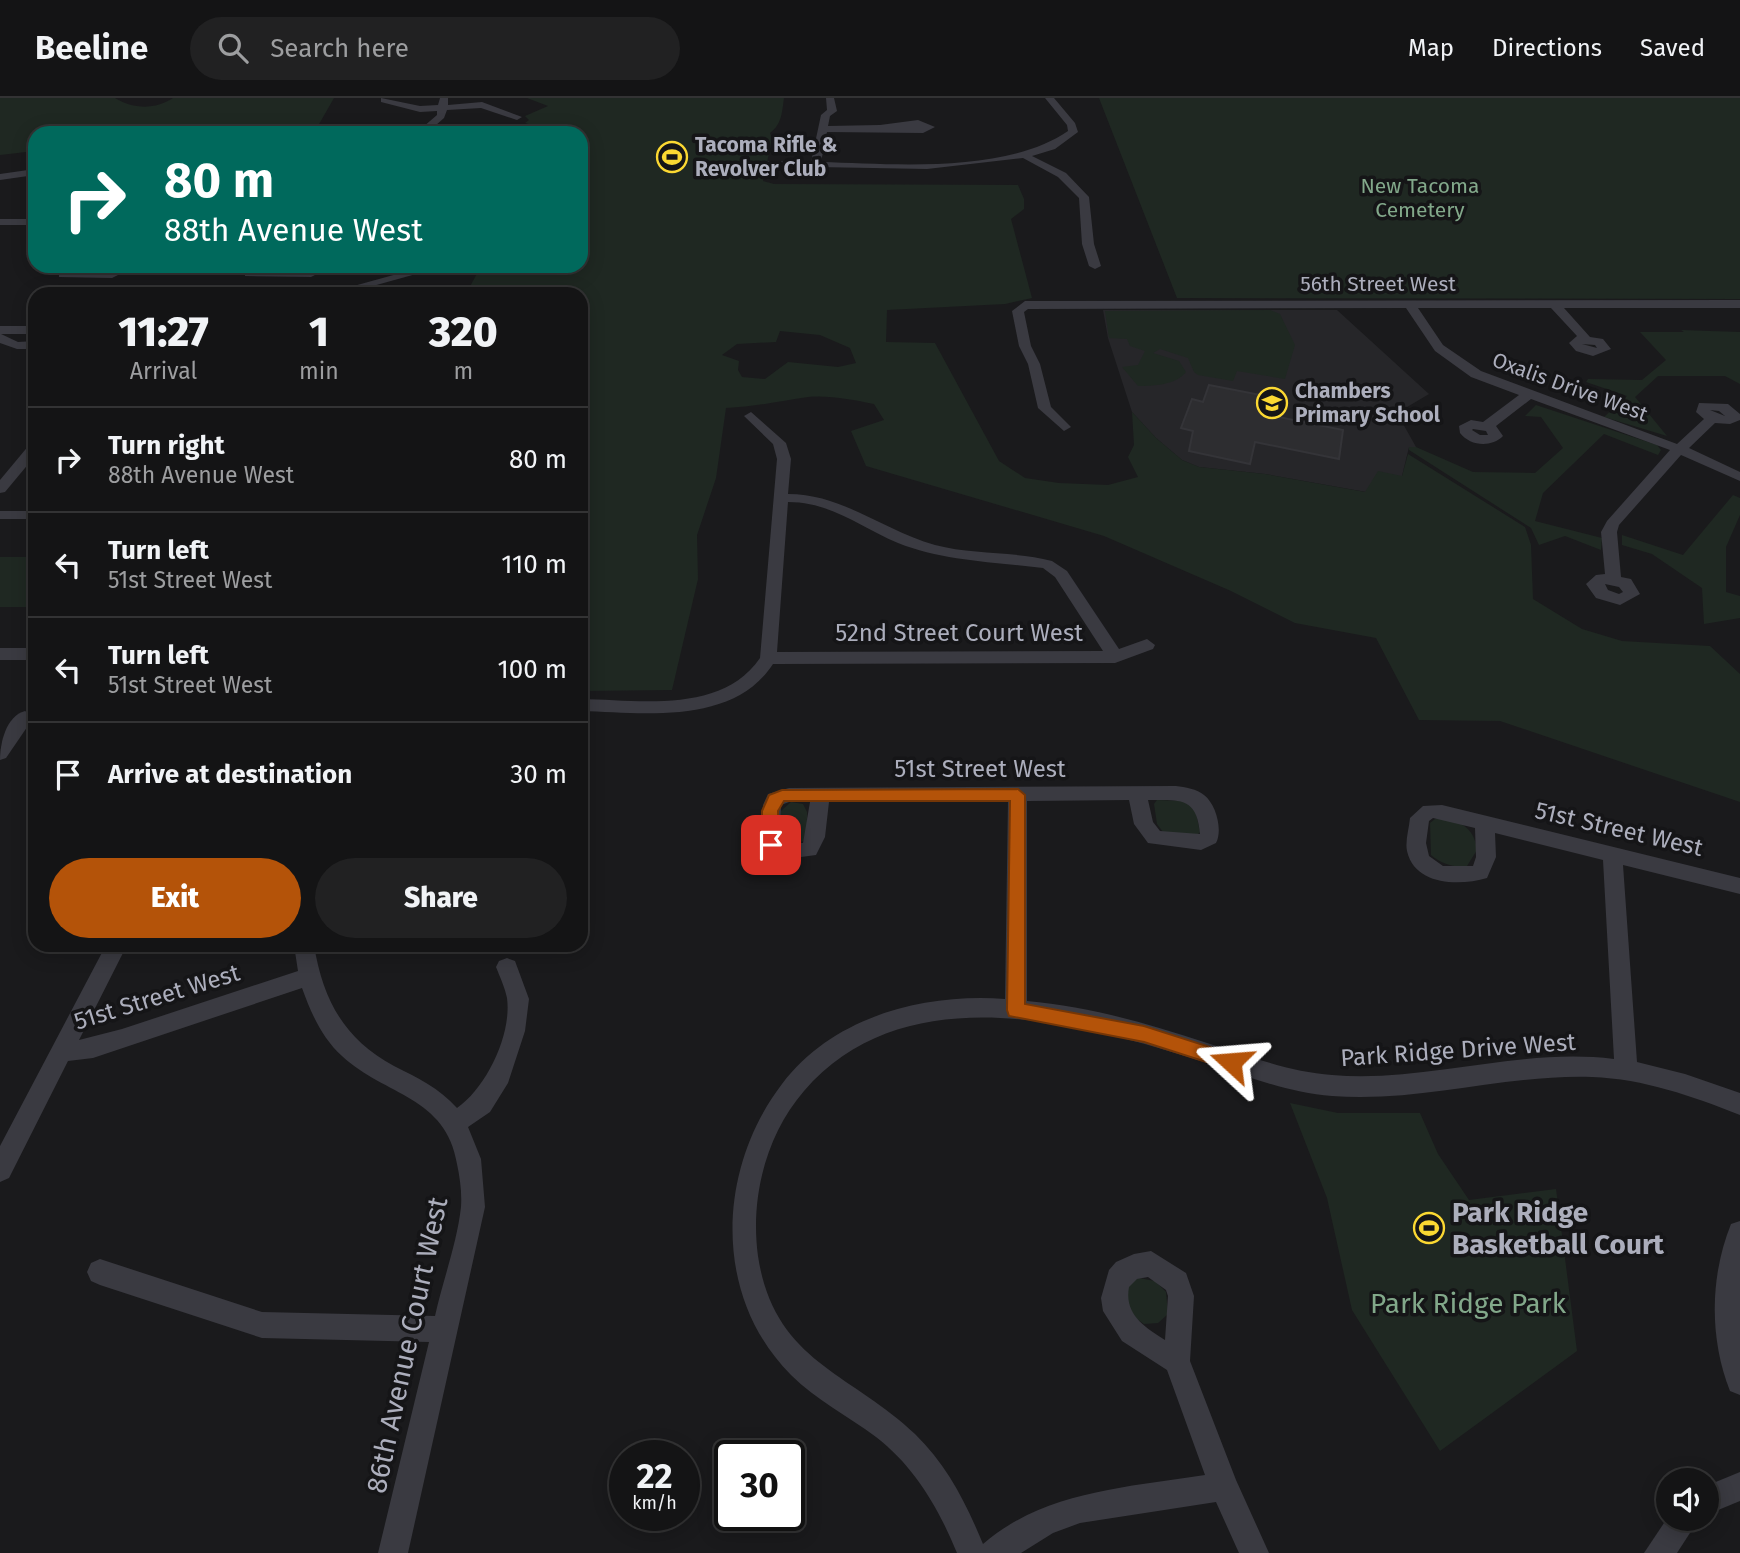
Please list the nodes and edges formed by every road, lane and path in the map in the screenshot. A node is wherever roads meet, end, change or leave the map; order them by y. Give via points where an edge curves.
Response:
1 (820, 98) edge
2 (830, 98) edge
3 (1049, 98) edge
4 (384, 100) dead end
5 (444, 103) edge
6 (517, 117) dead end
7 (824, 122) junction
8 (430, 126) edge
9 (883, 127) dead end
10 (1027, 157) junction
11 (763, 164) dead end
12 (816, 164) junction
13 (28, 173) edge
14 (0, 177) edge
15 (0, 222) edge
16 (28, 222) edge
17 (1095, 265) dead end
18 (94, 273) edge
19 (392, 273) edge
20 (249, 274) dead end
21 (112, 275) dead end
22 (325, 283) edge
23 (1409, 304) junction
24 (1554, 304) junction
25 (1740, 304) edge
26 (0, 330) edge
27 (28, 330) edge
28 (0, 337) edge
29 (1585, 338) dead end
30 (28, 347) edge
31 (1527, 395) junction
32 (751, 416) dead end
33 (1713, 418) dead end
34 (1487, 426) dead end
35 (1064, 427) dead end
36 (1679, 449) junction
37 (28, 453) edge
38 (28, 470) edge
39 (8, 471) edge
40 (1740, 477) edge
41 (0, 489) edge
42 (781, 498) junction
43 (0, 514) edge
44 (28, 515) edge
45 (1613, 578) dead end
46 (1147, 645) dead end
47 (0, 653) edge
48 (28, 654) edge
49 (1115, 657) junction
50 (768, 658) junction
51 (588, 705) edge
52 (25, 717) dead end
53 (0, 753) edge
54 (1137, 794) dead end
55 (1018, 795) junction
56 (823, 796) dead end
57 (1485, 825) dead end
58 (1613, 856) junction
59 (1740, 886) edge
60 (113, 952) edge
61 (305, 952) edge
62 (507, 967) dead end
63 (308, 977) junction
64 (1016, 1010) junction
65 (59, 1052) junction
66 (1626, 1070) junction
67 (1740, 1104) edge
68 (455, 1123) junction
69 (0, 1170) edge
70 (1740, 1233) edge
71 (100, 1272) dead end
72 (446, 1329) junction
73 (1177, 1361) dead end
74 (1740, 1381) edge
75 (1224, 1486) junction
76 (1740, 1486) edge
77 (1719, 1495) edge
78 (1676, 1531) edge
79 (1661, 1552) edge
80 (393, 1553) edge
81 (972, 1553) edge
82 (994, 1553) edge
83 (1254, 1553) edge

1 - 7 street
2 - 7 street via 832,111
3 - 10 street via 1065,120 1064,138
4 - 5 street via 405,107
5 - 6 street via 482,105
5 - 8 street
7 - 9 street
7 - 12 street
10 - 12 street via 974,164
10 - 17 street via 1062,175 1084,197 1088,244
11 - 12 street
13 - 14 street
15 - 16 street
18 - 21 street
19 - 22 street
20 - 22 street
23 - 24 street, 56th Street West
23 - 31 street, Oxalis Drive West via 1451,359 1485,379
23 - 35 street, 56th Street West via 1025,304 1018,311 1025,346 1045,408
24 - 25 street, 56th Street West
24 - 29 street
26 - 27 street
28 - 30 street
31 - 34 street
31 - 36 street, Oxalis Drive West
32 - 42 street via 782,451
33 - 36 street
36 - 40 street, Oxalis Drive West
36 - 45 street via 1612,524
37 - 39 street
38 - 39 street
39 - 41 street
42 - 49 street via 830,503 904,540 936,550 1046,564 1061,574
42 - 50 street
43 - 44 street
46 - 49 street, 52nd Street Court West
47 - 48 street
49 - 50 street, 52nd Street Court West
50 - 51 street via 764,670 748,683 713,700 680,705
52 - 53 street
54 - 55 street, 51st Street West
55 - 56 street, 51st Street West
55 - 64 street
57 - 58 street, 51st Street West
58 - 59 street, 51st Street West
58 - 66 street
60 - 65 street
61 - 63 street
62 - 68 street via 518,999 500,1076 482,1104
63 - 65 street, 51st Street West via 113,1042
63 - 68 street via 327,1022 350,1049 427,1095
64 - 66 street, Park Ridge Drive West via 1144,1034 1278,1076 1327,1086 1376,1087 1576,1067
64 - 81 street, Park Ridge Drive West via 954,1007 901,1016 838,1046 804,1075 776,1111 753,1162 745,1200 747,1268 771,1328 815,1379 877,1419 908,1447 948,1499
65 - 69 street
66 - 67 street, Park Ridge Drive West via 1683,1083
68 - 72 street, 86th Avenue Court West via 471,1167 473,1208
70 - 74 street via 1726,1302
71 - 72 street via 262,1325
72 - 80 street, 86th Avenue Court West
73 - 75 street
75 - 82 street via 1080,1509 1045,1521
75 - 83 street
76 - 77 street
78 - 79 street

